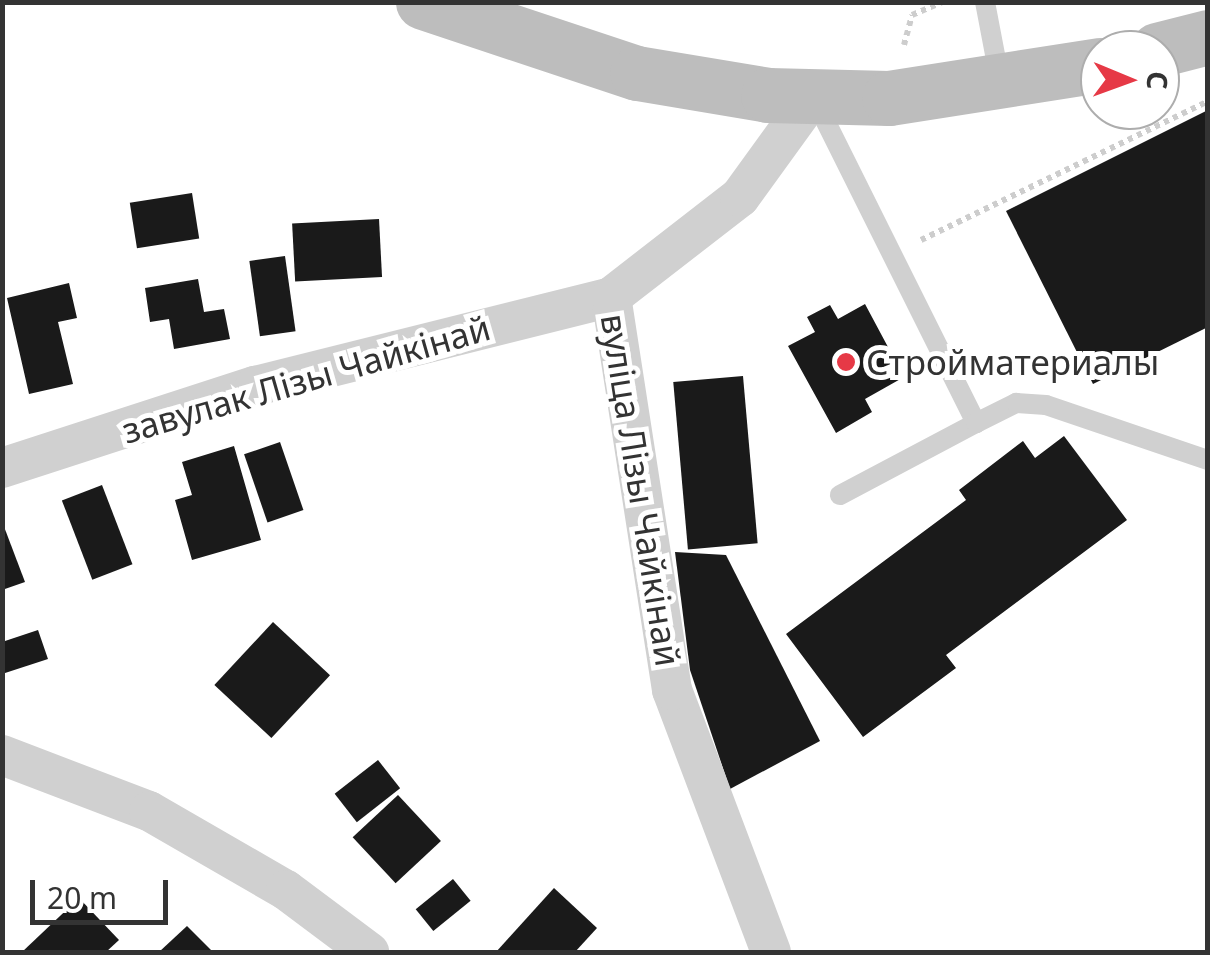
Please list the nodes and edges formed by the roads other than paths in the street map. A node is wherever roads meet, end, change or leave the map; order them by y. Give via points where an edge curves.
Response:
1 (423, 2) edge
2 (984, 2) edge
3 (1208, 37) edge
4 (1180, 44) edge
5 (1080, 69) edge
6 (1000, 83) junction
7 (813, 96) junction
8 (611, 297) junction
9 (976, 423) junction
10 (1208, 460) edge
11 (2, 468) edge
12 (840, 495) dead end
13 (2, 755) edge
14 (370, 952) edge
15 (771, 952) edge

1 - 7 main road via 637,73
2 - 6 lane
3 - 4 main road
5 - 6 main road
6 - 7 main road via 889,98
7 - 8 street, вуліца Лізы Чайкінай via 740,196
7 - 9 lane
8 - 11 street, завулак Лізы Чайкінай via 256,386
8 - 15 street, вуліца Лізы Чайкінай via 672,690
9 - 10 lane via 1016,403 1046,405
9 - 12 lane
13 - 14 street via 149,811 286,890

